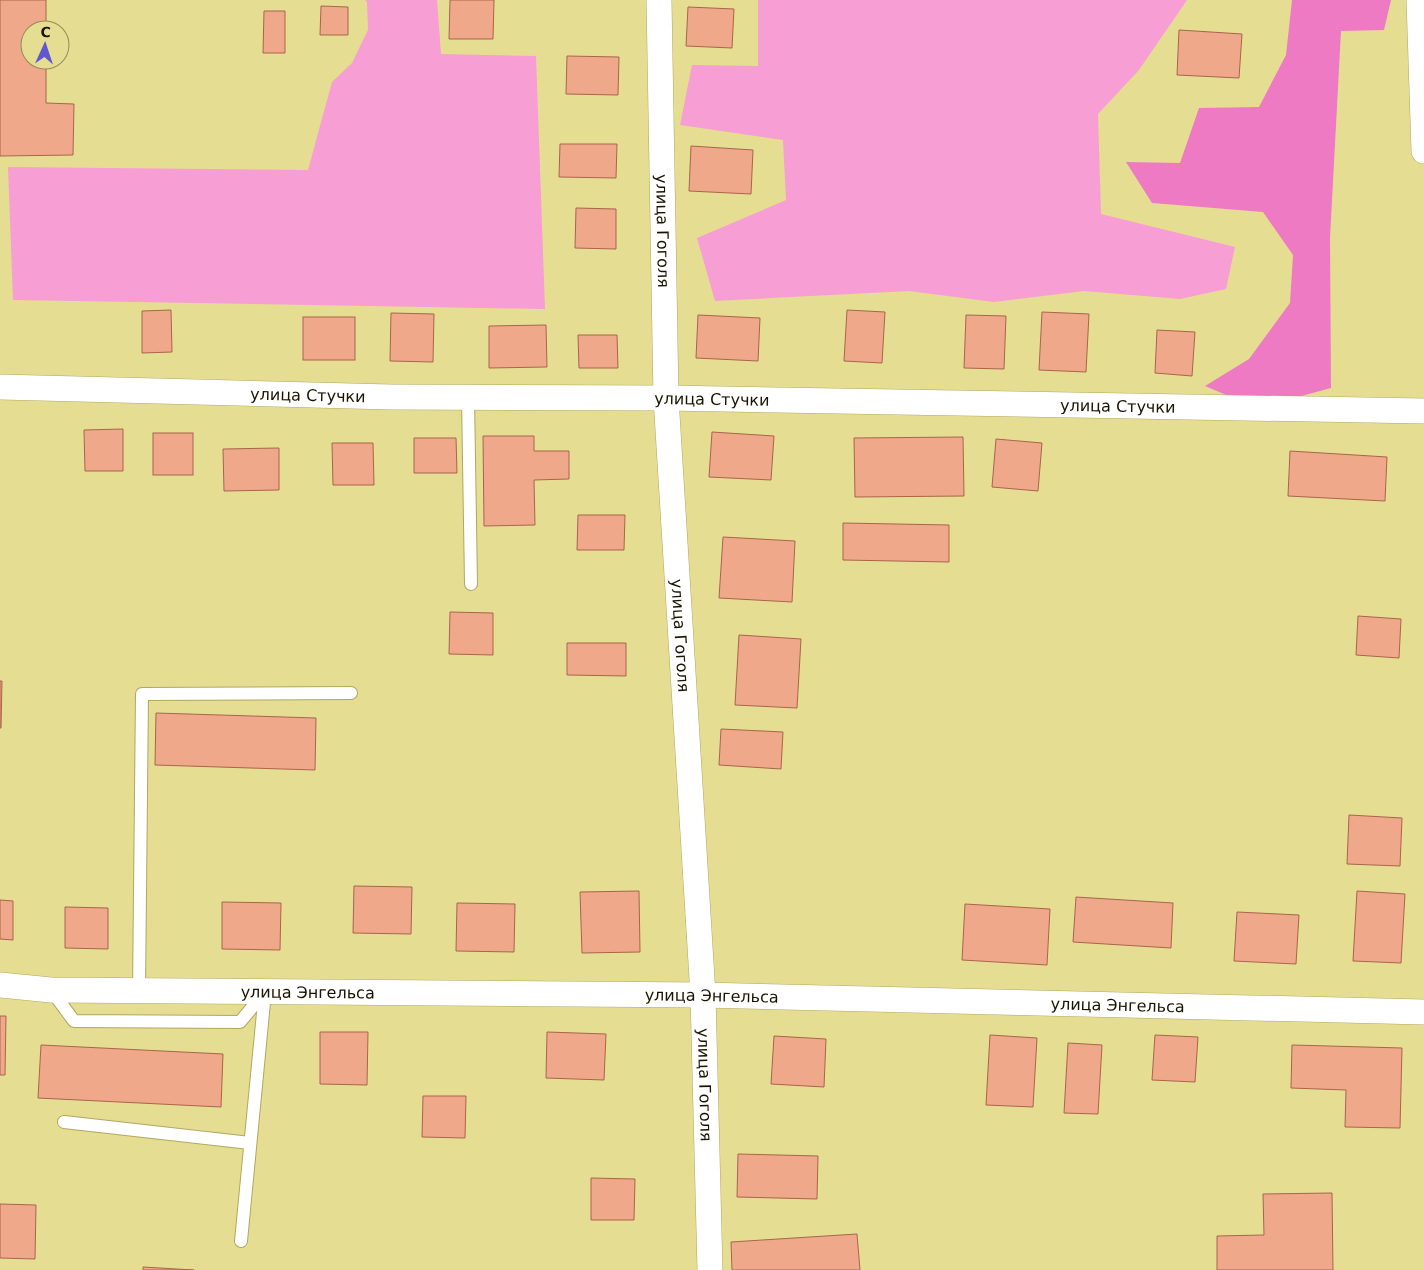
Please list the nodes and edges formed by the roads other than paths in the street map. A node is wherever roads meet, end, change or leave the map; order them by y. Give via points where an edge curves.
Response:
1 (659, 0) edge
2 (1419, 0) edge
3 (1424, 151) edge
4 (0, 387) edge
5 (468, 397) junction
6 (666, 398) junction
7 (1424, 410) edge
8 (471, 584) dead end
9 (351, 693) dead end
10 (0, 985) edge
11 (51, 990) junction
12 (140, 991) junction
13 (265, 992) junction
14 (703, 994) junction
15 (1424, 1012) edge
16 (64, 1122) dead end
17 (250, 1143) junction
18 (240, 1240) dead end
19 (710, 1270) edge

1 - 6 street, улица Гоголя
2 - 3 street
4 - 5 street, улица Стучки
5 - 6 street, улица Стучки
5 - 8 lane
6 - 7 street, улица Стучки
6 - 14 street, улица Гоголя
9 - 12 lane via 142,694
10 - 11 street, улица Энгельса
11 - 12 street, улица Энгельса
11 - 13 lane via 74,1021 93,1022 240,1022
12 - 13 street, улица Энгельса
13 - 14 street, улица Энгельса
13 - 17 lane
14 - 15 street, улица Энгельса
14 - 19 street, улица Гоголя
16 - 17 lane
17 - 18 lane

